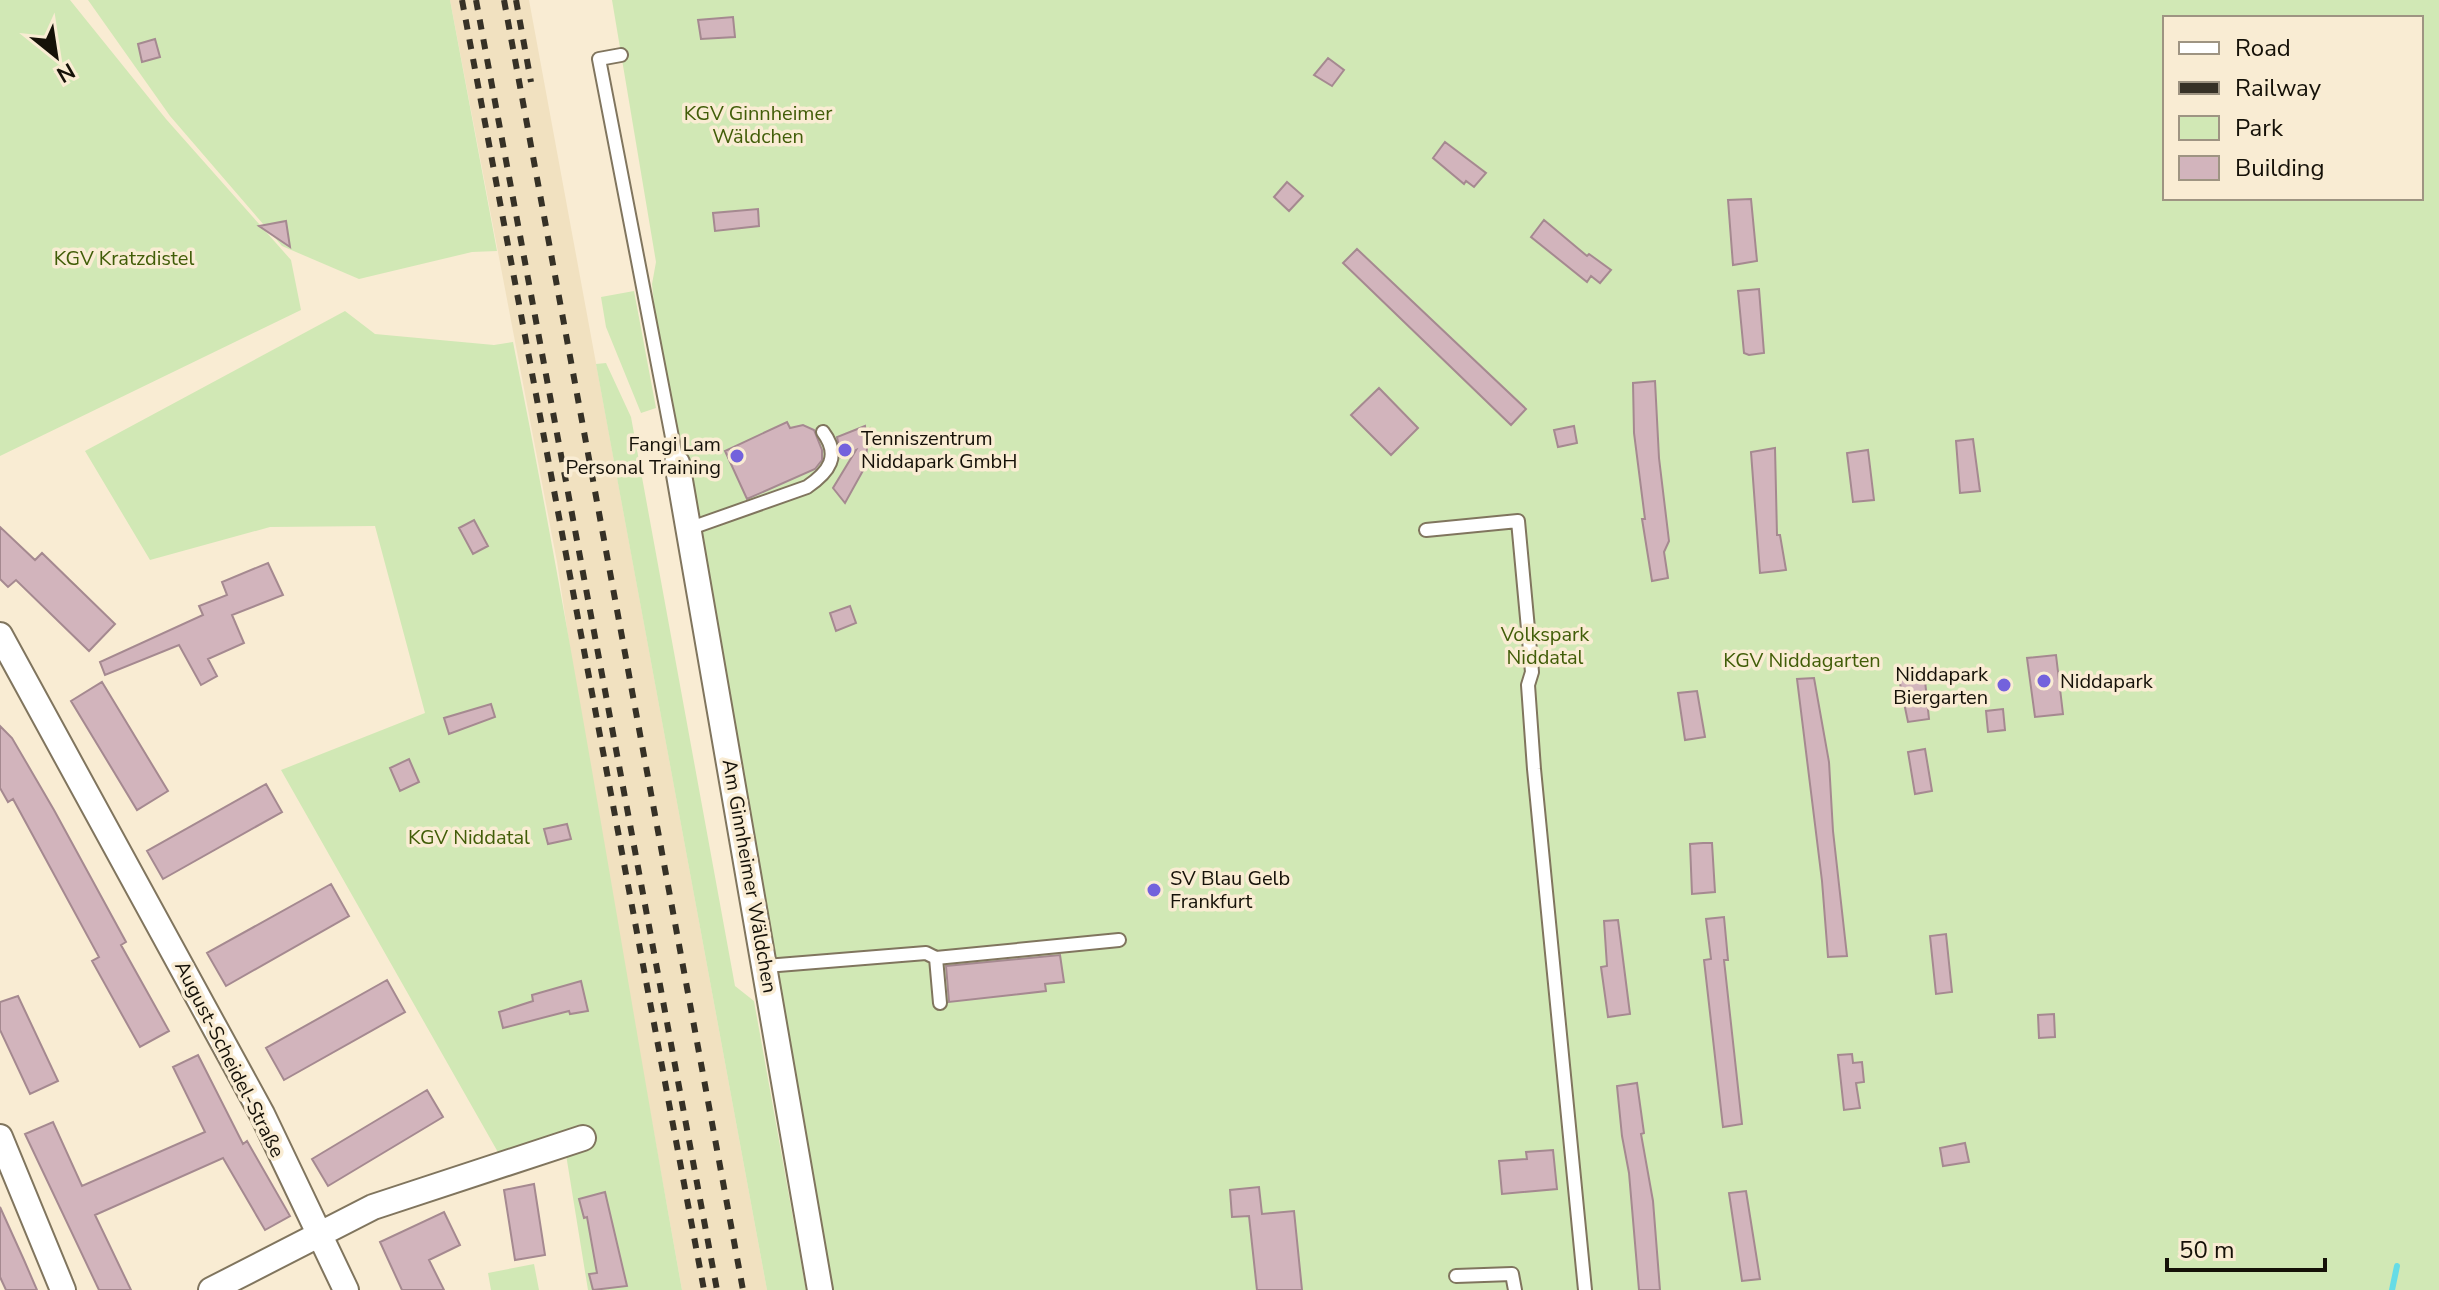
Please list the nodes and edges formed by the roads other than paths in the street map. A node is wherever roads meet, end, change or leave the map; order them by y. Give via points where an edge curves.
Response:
1 (621, 55) dead end
2 (823, 432) dead end
3 (677, 463) joint
4 (688, 529) junction
5 (1426, 530) dead end
6 (0, 635) edge
7 (1119, 940) dead end
8 (936, 958) junction
9 (766, 966) junction
10 (940, 1003) dead end
11 (0, 1137) edge
12 (583, 1138) dead end
13 (318, 1238) junction
14 (1456, 1276) dead end
15 (63, 1290) edge
16 (211, 1290) edge
17 (346, 1290) edge
18 (820, 1290) edge
19 (1515, 1290) edge
20 (1585, 1290) edge

1 - 3 lane via 599,59
2 - 4 lane via 833,449 824,475 807,487
3 - 4 street, Am Ginnheimer Wäldchen
4 - 9 street, Am Ginnheimer Wäldchen
5 - 20 lane via 1518,521 1532,672 1528,685 1533,755
6 - 13 street, August-Scheidel-Straße via 262,1114
7 - 8 lane
8 - 9 lane via 926,953
8 - 10 lane
9 - 18 street, Am Ginnheimer Wäldchen
11 - 15 street
12 - 13 street via 373,1207
13 - 16 street
13 - 17 street, August-Scheidel-Straße
14 - 19 lane via 1512,1274

